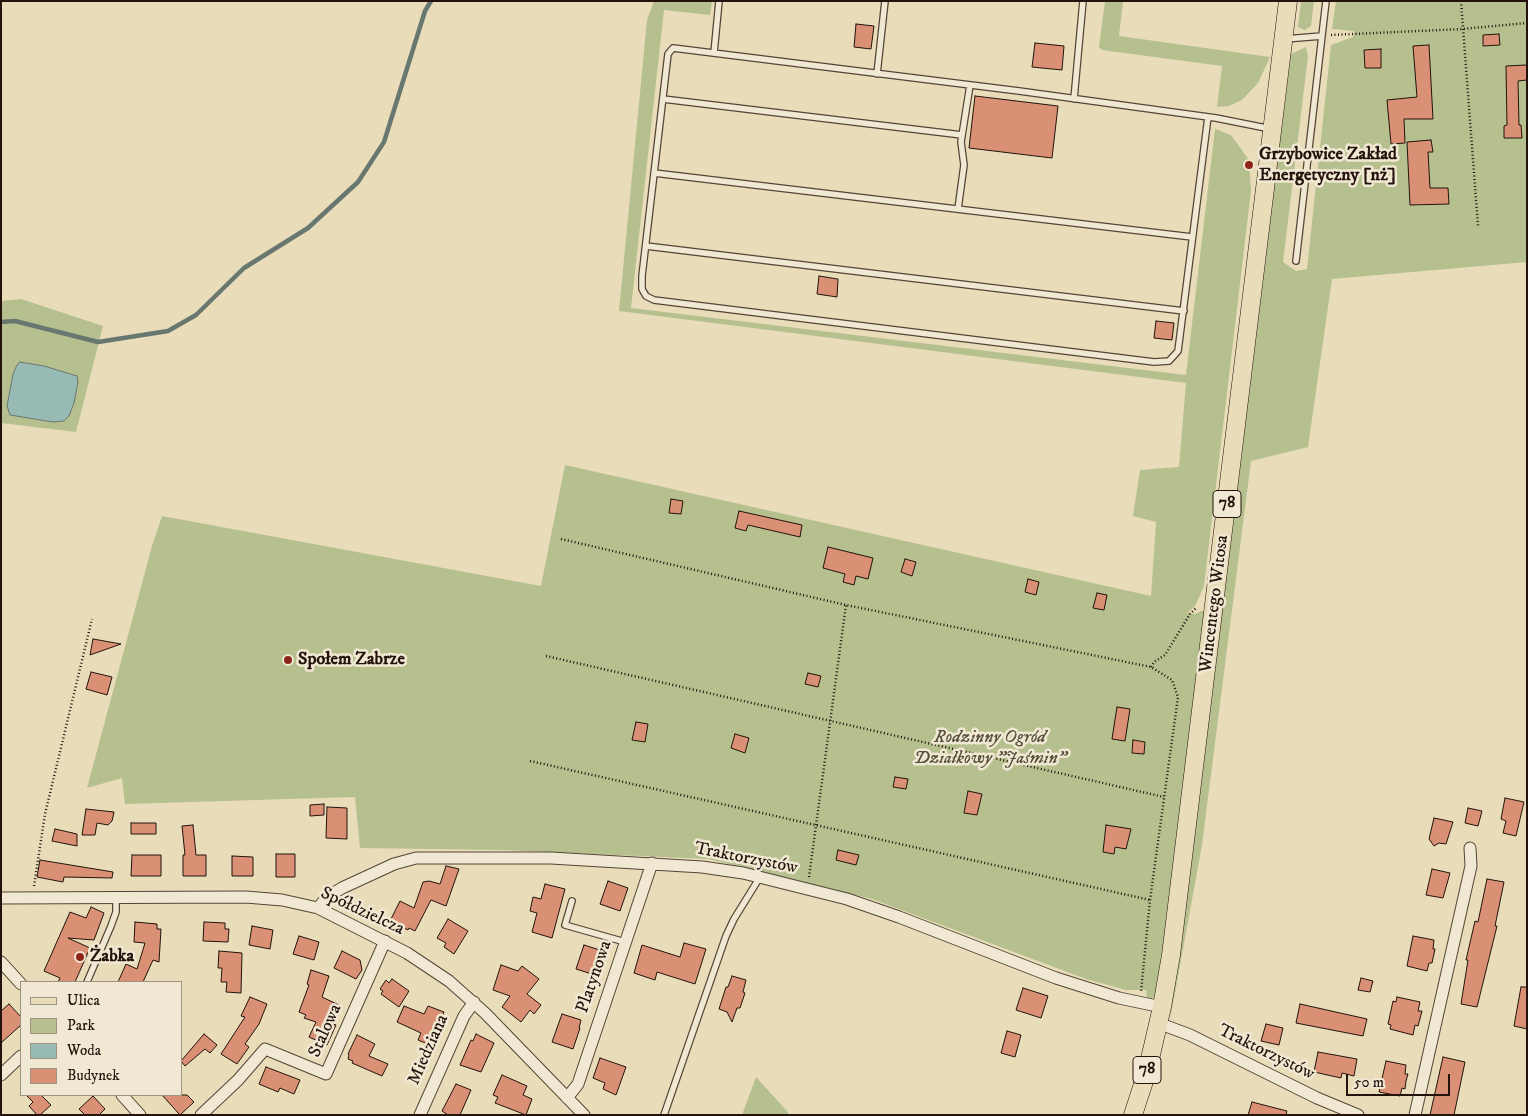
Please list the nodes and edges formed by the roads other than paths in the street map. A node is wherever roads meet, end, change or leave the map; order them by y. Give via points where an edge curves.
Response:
1 (720, 1) edge
2 (885, 1) edge
3 (1084, 1) edge
4 (1288, 1) edge
5 (1326, 1) edge
6 (1322, 36) junction
7 (1283, 39) junction
8 (714, 53) junction
9 (878, 74) junction
10 (970, 85) junction
11 (663, 99) junction
12 (1074, 99) junction
13 (1208, 117) junction
14 (1272, 129) junction
15 (962, 135) junction
16 (654, 173) junction
17 (958, 209) junction
18 (1192, 237) junction
19 (646, 246) junction
20 (1296, 260) dead end
21 (1184, 311) junction
22 (1470, 848) dead end
23 (652, 863) junction
24 (760, 877) junction
25 (116, 897) junction
26 (1, 898) edge
27 (572, 901) dead end
28 (318, 908) junction
29 (386, 941) junction
30 (625, 942) junction
31 (1, 962) edge
32 (87, 981) edge
33 (20, 983) edge
34 (474, 1002) junction
35 (1160, 1015) junction
36 (20, 1057) edge
37 (1, 1075) edge
38 (123, 1096) edge
39 (567, 1098) junction
40 (1343, 1112) edge
41 (140, 1115) edge
42 (201, 1115) edge
43 (420, 1115) edge
44 (584, 1115) edge
45 (664, 1115) edge
46 (1133, 1115) edge
47 (1358, 1115) edge
48 (1415, 1115) edge

1 - 8 lane
2 - 9 lane
3 - 12 lane
4 - 7 main road, Wincentego Witosa / 78
5 - 6 lane
6 - 7 lane
6 - 20 lane
7 - 14 main road, Wincentego Witosa / 78
8 - 9 lane
8 - 11 lane via 674,48 668,54
9 - 10 lane
10 - 12 lane
10 - 15 lane
11 - 15 lane
11 - 16 lane
12 - 13 lane
13 - 14 lane
13 - 18 lane
14 - 35 main road, Wincentego Witosa / 78 via 1181,881
15 - 17 lane via 964,165
16 - 17 lane
16 - 19 lane
17 - 18 lane
18 - 21 lane
19 - 21 lane
19 - 21 lane via 642,289 654,300 1154,362 1169,361 1178,351
22 - 48 street via 1471,866
23 - 24 street, Traktorzystów via 702,866
23 - 28 street, Traktorzystów via 551,858 416,858 388,866 334,892
23 - 30 street, Platynowa
24 - 35 street, Traktorzystów via 880,910 1048,975 1139,1003
24 - 45 lane via 726,936
25 - 26 street, Spółdzielcza
25 - 28 street, Spółdzielcza via 264,898
25 - 32 lane via 116,912
27 - 30 lane via 565,924
28 - 29 street, Spółdzielcza
29 - 34 street, Spółdzielcza via 435,971
29 - 42 street, Stalowa via 326,1074 265,1049
30 - 39 street, Platynowa via 578,1084
31 - 33 street
34 - 39 street, Spółdzielcza
34 - 43 street, Miedziana via 464,1016
35 - 40 street, Traktorzystów via 1190,1035
35 - 46 main road, Wincentego Witosa / 78
36 - 37 street
38 - 41 street
39 - 44 street, Spółdzielcza
40 - 47 street, Traktorzystów

